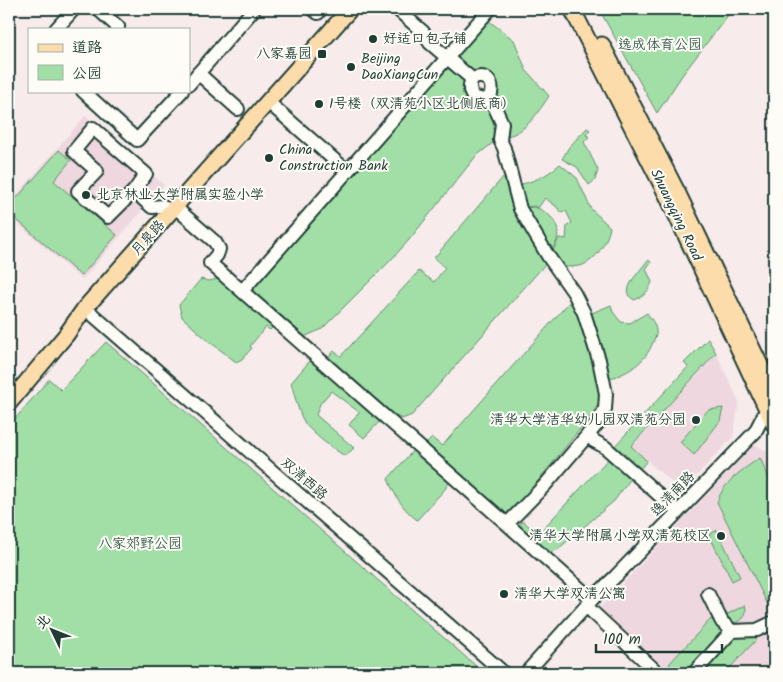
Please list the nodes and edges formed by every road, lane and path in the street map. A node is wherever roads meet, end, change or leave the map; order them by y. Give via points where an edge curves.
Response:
1 (74, 9) edge
2 (98, 9) edge
3 (254, 9) edge
4 (338, 9) edge
5 (350, 9) edge
6 (397, 9) edge
7 (490, 9) edge
8 (572, 9) edge
9 (584, 9) edge
10 (57, 28) edge
11 (118, 28) edge
12 (448, 58) junction
13 (198, 73) junction
14 (190, 83) edge
15 (85, 92) edge
16 (181, 92) edge
17 (268, 102) junction
18 (238, 109) dead end
19 (347, 171) junction
20 (134, 191) junction
21 (169, 206) junction
22 (242, 291) junction
23 (85, 308) junction
24 (9, 390) edge
25 (772, 400) edge
26 (9, 403) edge
27 (774, 424) edge
28 (588, 434) junction
29 (677, 511) junction
30 (507, 524) junction
31 (596, 594) junction
32 (708, 594) dead end
33 (586, 606) junction
34 (774, 622) edge
35 (732, 631) junction
36 (504, 673) edge
37 (526, 673) edge
38 (658, 673) edge
39 (694, 673) edge

1 - 10 street
2 - 11 street
3 - 13 street
4 - 21 main road, 月泉路
5 - 17 main road, 月泉路
6 - 12 street via 409,27 428,37 430,43
7 - 12 street
8 - 25 main road, Shuangqing Road
9 - 25 main road, Shuangqing Road via 678,194
12 - 19 street
12 - 28 street via 472,79 478,76 491,84 490,97 502,123 500,140 520,209 584,313 606,394 605,409
13 - 14 street
13 - 18 street
15 - 16 street via 137,140
17 - 19 street
17 - 21 main road, 月泉路
19 - 22 street
20 - 20 street via 108,217 78,191 97,170 74,151 94,128 146,174
20 - 21 street via 152,207
21 - 22 street via 215,242 220,249 210,263
21 - 23 main road, 月泉路
21 - 24 main road, 月泉路 via 80,304
22 - 30 street
23 - 26 main road, 月泉路
23 - 36 street, 双清西路
25 - 27 main road, Shuangqing Road
25 - 29 street, 逸清南路 via 755,432
28 - 29 street
28 - 30 street
29 - 31 street, 逸清南路
30 - 31 street via 586,594
31 - 33 street, 逸清南路
32 - 35 street via 722,622
33 - 37 street, 逸清南路
33 - 38 street
34 - 35 street via 757,630
35 - 39 street

